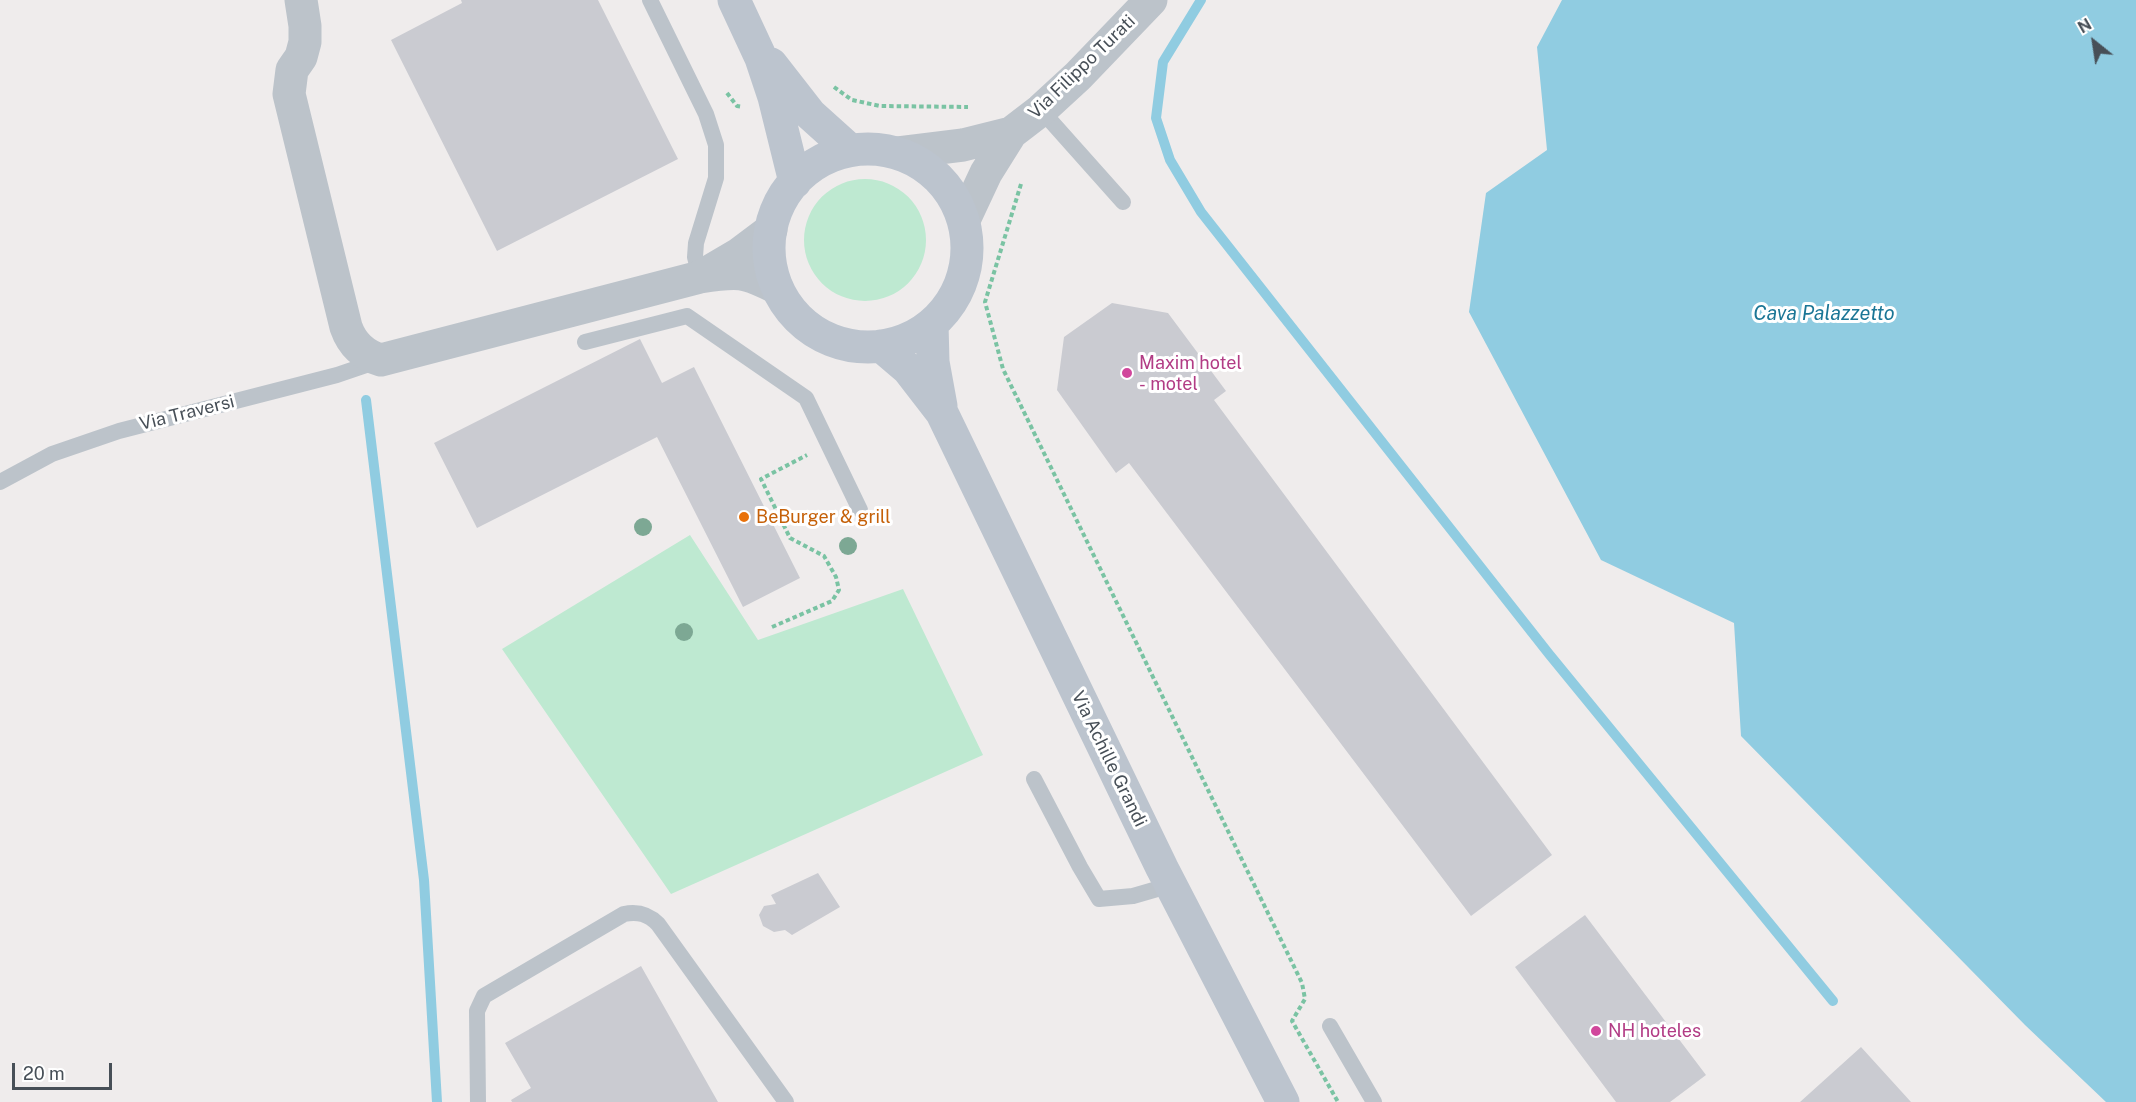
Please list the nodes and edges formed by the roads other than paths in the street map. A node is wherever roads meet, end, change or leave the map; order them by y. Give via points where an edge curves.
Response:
1 (302, 0) edge
2 (650, 0) edge
3 (734, 0) edge
4 (1151, 0) edge
5 (756, 43) junction
6 (1041, 110) junction
7 (1011, 133) junction
8 (850, 150) junction
9 (898, 153) junction
10 (795, 182) junction
11 (1123, 202) dead end
12 (964, 220) junction
13 (771, 230) junction
14 (700, 277) junction
15 (777, 288) junction
16 (932, 324) junction
17 (585, 342) dead end
18 (881, 346) junction
19 (381, 360) junction
20 (942, 413) junction
21 (0, 482) edge
22 (860, 510) dead end
23 (1035, 779) dead end
24 (1171, 885) junction
25 (1330, 1026) dead end
26 (478, 1102) edge
27 (786, 1102) edge
28 (1283, 1102) edge
29 (1374, 1102) edge

1 - 19 street via 304,42 301,57 292,70 289,94 348,333 358,349
2 - 14 lane via 706,114 716,145 716,178 696,243
3 - 5 main road
4 - 6 street, Via Filippo Turati
5 - 8 main road via 810,114
5 - 10 main road
6 - 7 street, Via Filippo Turati
6 - 11 lane
7 - 9 street, Via Filippo Turati
7 - 12 street, Via Filippo Turati
8 - 9 main road
8 - 10 main road via 820,162
9 - 12 main road via 925,164 937,176 950,191
10 - 13 main road via 776,210
12 - 16 main road via 968,249 963,277 951,303
13 - 14 street
13 - 15 main road via 769,256
14 - 15 street via 734,272
14 - 19 street, Via Traversi
15 - 18 main road via 796,316 822,335 853,346
16 - 18 main road via 908,338
16 - 20 main road, Via Achille Grandi via 933,362
17 - 22 lane via 687,316 806,398
18 - 20 main road, Via Achille Grandi via 908,369
19 - 21 lane, Via Traversi via 119,431 52,454
20 - 24 main road, Via Achille Grandi
23 - 24 lane via 1100,899 1133,896
24 - 28 main road, Via Achille Grandi
25 - 29 lane
26 - 27 lane via 477,1011 484,996 624,914 633,913 650,916 658,924

